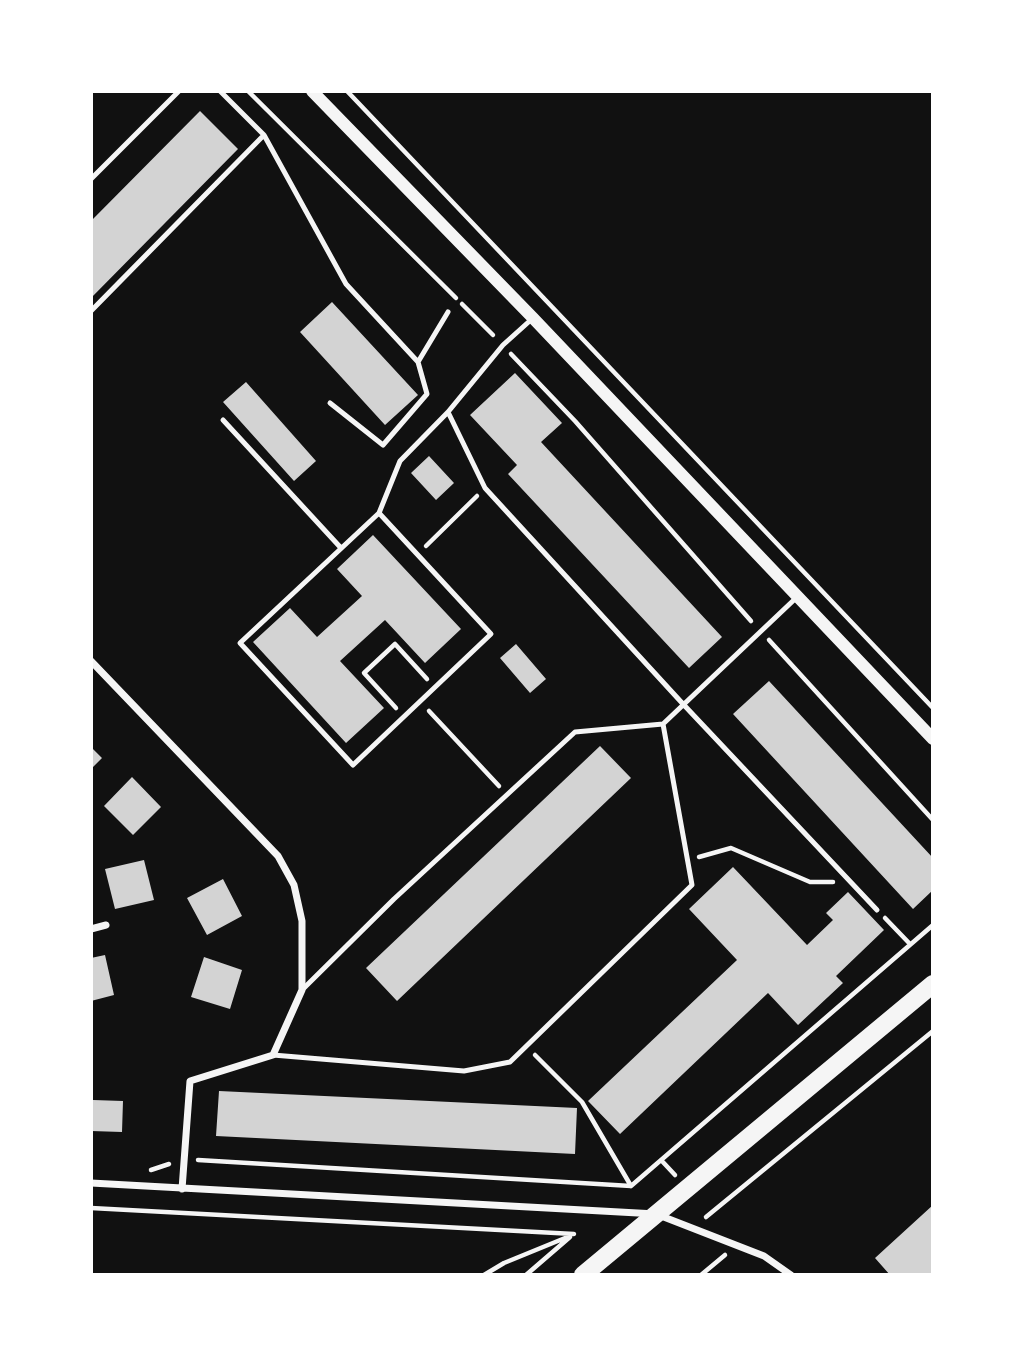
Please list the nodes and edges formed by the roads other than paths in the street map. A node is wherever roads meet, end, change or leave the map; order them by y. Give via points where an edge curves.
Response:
1 (179, 91) edge
2 (220, 91) edge
3 (312, 91) edge
4 (264, 135) junction
5 (91, 179) edge
6 (91, 311) edge
7 (448, 312) dead end
8 (533, 318) junction
9 (418, 362) junction
10 (330, 403) dead end
11 (448, 412) junction
12 (223, 420) dead end
13 (379, 513) junction
14 (341, 548) junction
15 (798, 597) junction
16 (91, 661) edge
17 (683, 704) junction
18 (663, 724) junction
19 (933, 739) edge
20 (877, 910) road end
21 (106, 925) dead end
22 (91, 929) edge
23 (933, 984) edge
24 (302, 990) junction
25 (274, 1055) junction
26 (91, 1183) edge
27 (182, 1189) junction
28 (656, 1214) junction
29 (583, 1275) edge
30 (791, 1275) edge

1 - 5 lane
2 - 4 lane
3 - 8 street
4 - 6 lane
4 - 9 lane via 346,284
7 - 9 lane
8 - 11 lane via 503,345
8 - 15 street
9 - 10 lane via 427,394 383,445
11 - 13 lane via 400,461
11 - 17 lane via 485,488
12 - 14 lane
13 - 14 lane
13 - 14 lane via 491,634 353,765 240,643
15 - 17 lane
15 - 19 street
16 - 24 street via 278,856 294,885 302,921
17 - 18 lane
17 - 20 lane
18 - 24 lane via 575,732
18 - 25 lane via 692,886 510,1062 464,1071
21 - 22 street
23 - 28 main road
24 - 25 street
25 - 27 street via 190,1081
26 - 27 street
27 - 28 street
28 - 29 main road
28 - 30 street via 764,1256

